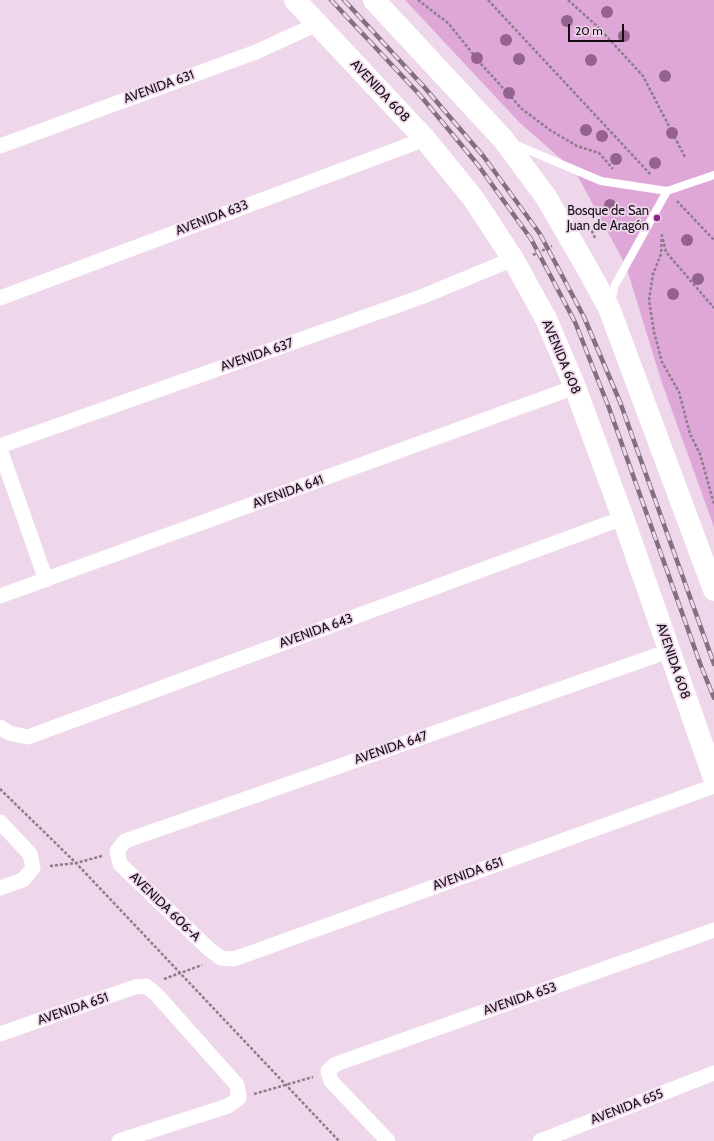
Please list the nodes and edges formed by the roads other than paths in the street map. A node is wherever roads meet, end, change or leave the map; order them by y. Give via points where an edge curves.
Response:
1 (295, 0) edge
2 (374, 0) edge
3 (317, 24) junction
4 (424, 139) junction
5 (502, 139) junction
6 (0, 146) edge
7 (714, 175) edge
8 (668, 191) junction
9 (513, 259) junction
10 (0, 298) edge
11 (609, 308) junction
12 (575, 387) junction
13 (0, 448) edge
14 (623, 518) junction
15 (46, 580) junction
16 (714, 590) edge
17 (0, 596) edge
18 (669, 650) junction
19 (4, 730) edge
20 (714, 778) edge
21 (714, 786) edge
22 (0, 822) edge
23 (117, 851) joint
24 (0, 888) edge
25 (714, 930) edge
26 (221, 958) joint
27 (0, 1034) edge
28 (714, 1073) edge
29 (119, 1141) edge
30 (388, 1141) edge
31 (540, 1141) edge

1 - 3 highway, AVENIDA 608
2 - 5 highway
3 - 4 highway, AVENIDA 608
3 - 6 street, AVENIDA 631 via 256,52
4 - 9 highway, AVENIDA 608 via 473,198
4 - 10 street, AVENIDA 633
5 - 8 lane via 602,181
5 - 11 highway via 546,197
7 - 8 lane
8 - 11 lane via 615,284
9 - 12 highway, AVENIDA 608 via 546,320
9 - 13 street, AVENIDA 637 via 421,297
11 - 16 highway
12 - 14 highway, AVENIDA 608
12 - 15 street, AVENIDA 641
13 - 15 street
14 - 18 highway, AVENIDA 608
14 - 19 street, AVENIDA 643 via 28,737
15 - 17 street, AVENIDA 641
18 - 20 highway, AVENIDA 608
18 - 23 street, AVENIDA 647 via 125,841
21 - 26 street, AVENIDA 651 via 234,959
22 - 24 street via 30,854 33,868 23,880
23 - 26 street, AVENIDA 606-A via 120,864
25 - 30 street, AVENIDA 653 via 336,1064 328,1071 331,1081
27 - 29 street, AVENIDA 651 via 135,987 146,986 156,994 237,1085 239,1098 228,1106
28 - 31 street, AVENIDA 655

